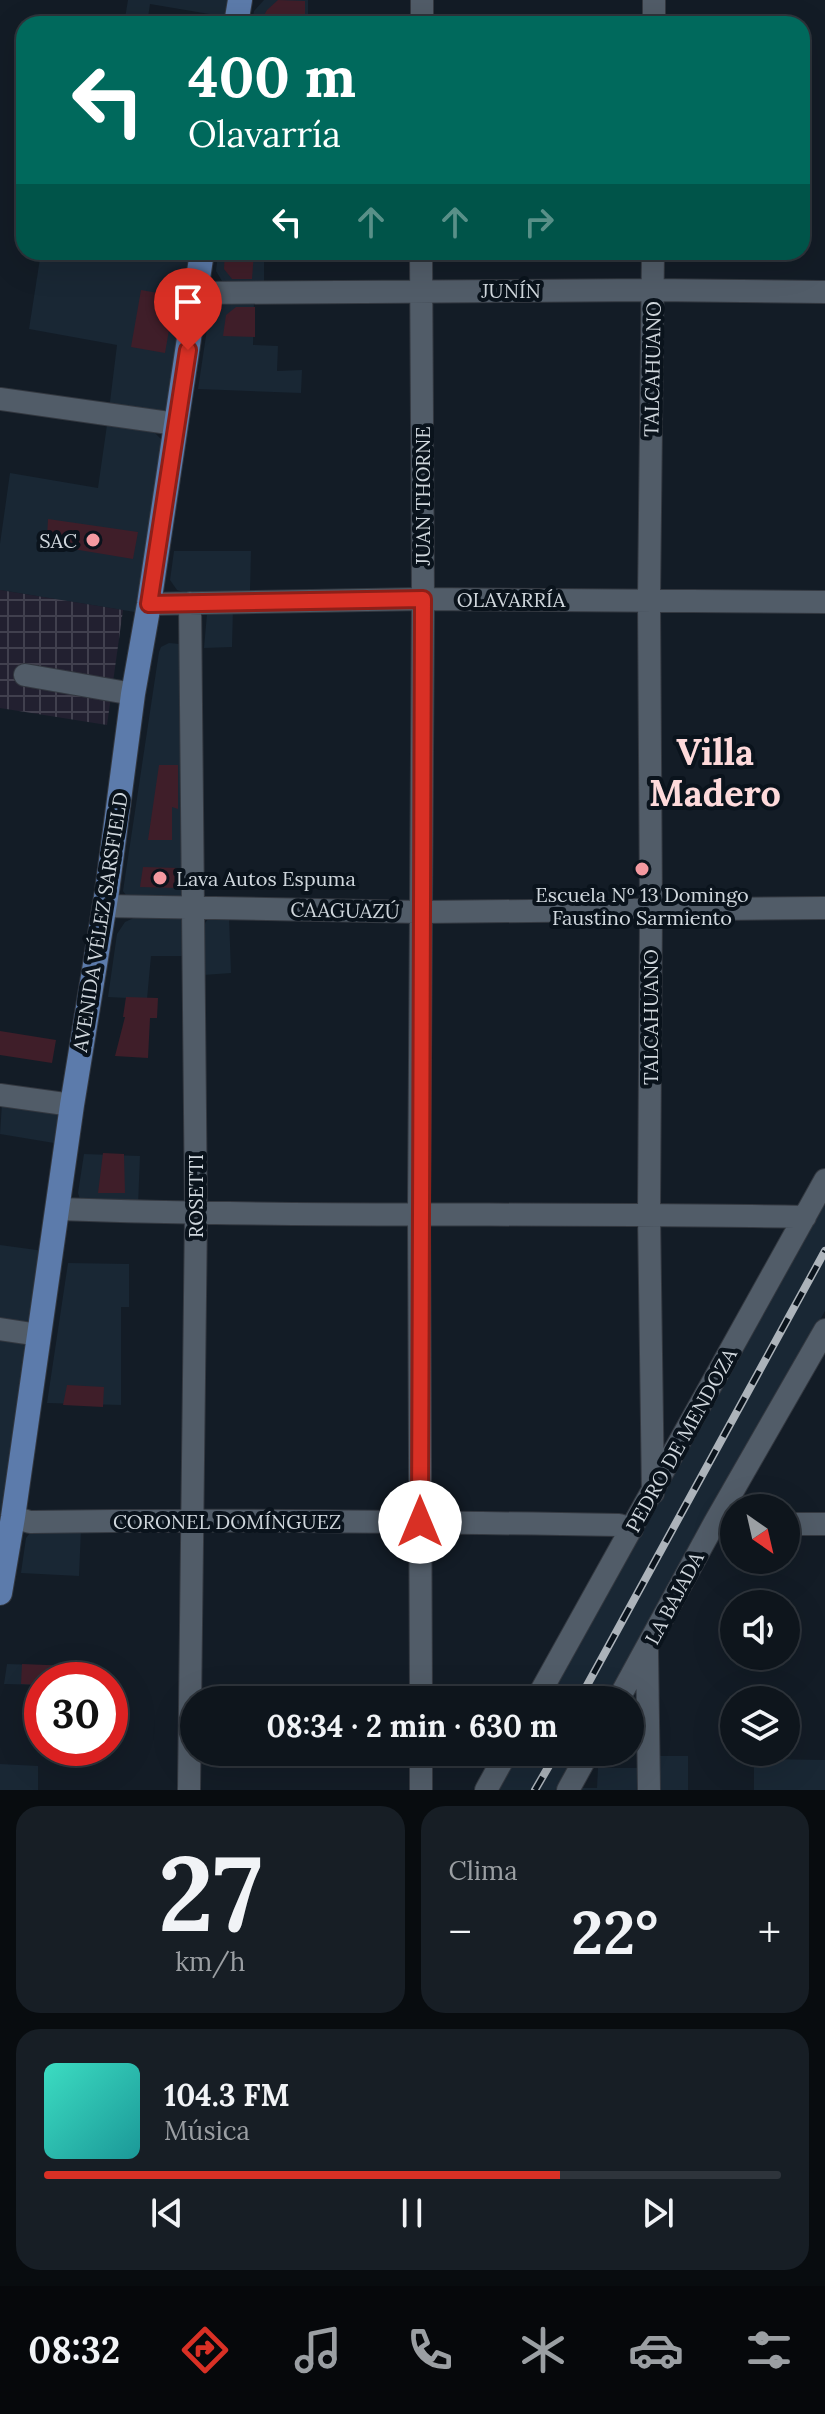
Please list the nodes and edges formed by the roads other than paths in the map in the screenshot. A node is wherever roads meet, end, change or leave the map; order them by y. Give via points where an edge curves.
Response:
1 (201, 260) edge
2 (421, 260) edge
3 (653, 260) edge
4 (653, 290) junction
5 (420, 291) junction
6 (825, 292) edge
7 (197, 293) junction
8 (0, 399) edge
9 (176, 424) junction
10 (423, 599) junction
11 (649, 600) junction
12 (825, 602) edge
13 (190, 603) junction
14 (149, 604) junction
15 (25, 675) dead end
16 (133, 694) junction
17 (105, 906) junction
18 (192, 907) junction
19 (825, 908) edge
20 (651, 909) junction
21 (421, 912) junction
22 (0, 1095) edge
23 (72, 1105) junction
24 (825, 1180) edge
25 (59, 1209) junction
26 (196, 1214) junction
27 (419, 1214) junction
28 (649, 1214) junction
29 (805, 1217) junction
30 (0, 1329) edge
31 (825, 1330) edge
32 (39, 1335) junction
33 (653, 1493) junction
34 (740, 1494) edge
35 (13, 1517) junction
36 (191, 1519) junction
37 (420, 1522) junction
38 (800, 1524) edge
39 (825, 1524) edge
40 (632, 1529) junction
41 (720, 1530) edge
42 (0, 1593) edge
43 (647, 1649) junction
44 (421, 1686) edge
45 (544, 1686) edge
46 (626, 1686) edge
47 (421, 1766) edge
48 (499, 1766) edge
49 (581, 1766) edge
50 (189, 1790) edge
51 (421, 1790) edge
52 (486, 1790) edge
53 (568, 1790) edge
54 (649, 1790) edge

1 - 7 main road, AVENIDA VÉLEZ SARSFIELD
2 - 5 street, JUAN THORNE
3 - 4 street, TALCAHUANO
4 - 5 street, JUNÍN
4 - 6 street, JUNÍN
4 - 11 street, TALCAHUANO
5 - 7 street, JUNÍN
5 - 10 street, JUAN THORNE
7 - 9 main road, AVENIDA VÉLEZ SARSFIELD
8 - 9 street
9 - 14 main road, AVENIDA VÉLEZ SARSFIELD
10 - 11 street, OLAVARRÍA
10 - 13 street, OLAVARRÍA
10 - 21 street, JUAN THORNE
11 - 12 street, OLAVARRÍA
11 - 20 street, TALCAHUANO
13 - 14 street, OLAVARRÍA
13 - 18 street, ROSETTI
14 - 16 main road, AVENIDA VÉLEZ SARSFIELD
15 - 16 street
16 - 17 main road, AVENIDA VÉLEZ SARSFIELD
17 - 18 street, CAAGUAZÚ
17 - 23 main road, AVENIDA VÉLEZ SARSFIELD
18 - 21 street, CAAGUAZÚ
18 - 26 street, ROSETTI
19 - 20 street, CAAGUAZÚ
20 - 21 street, CAAGUAZÚ
20 - 28 street, TALCAHUANO
21 - 27 street, JUAN THORNE
22 - 23 street
23 - 25 main road, AVENIDA VÉLEZ SARSFIELD
24 - 29 street, PEDRO DE MENDOZA
25 - 26 street
25 - 32 main road, AVENIDA VÉLEZ SARSFIELD
26 - 27 street
26 - 36 street, ROSETTI
27 - 28 street
27 - 37 street, JUAN THORNE
28 - 29 street
28 - 33 street, TALCAHUANO
29 - 33 street, PEDRO DE MENDOZA
30 - 32 street
31 - 34 street, LA BAJADA
32 - 35 main road, AVENIDA VÉLEZ SARSFIELD
33 - 40 street, PEDRO DE MENDOZA
35 - 36 street, CORONEL DOMÍNGUEZ via 30,1522
35 - 42 main road, AVENIDA VÉLEZ SARSFIELD
36 - 37 street, CORONEL DOMÍNGUEZ
36 - 50 street, ROSETTI
37 - 40 street, CORONEL DOMÍNGUEZ
37 - 44 street, JUAN THORNE
38 - 39 street
40 - 45 street, PEDRO DE MENDOZA
41 - 43 street, LA BAJADA
43 - 46 street, LA BAJADA
43 - 54 street
47 - 51 street
48 - 52 street
49 - 53 street

